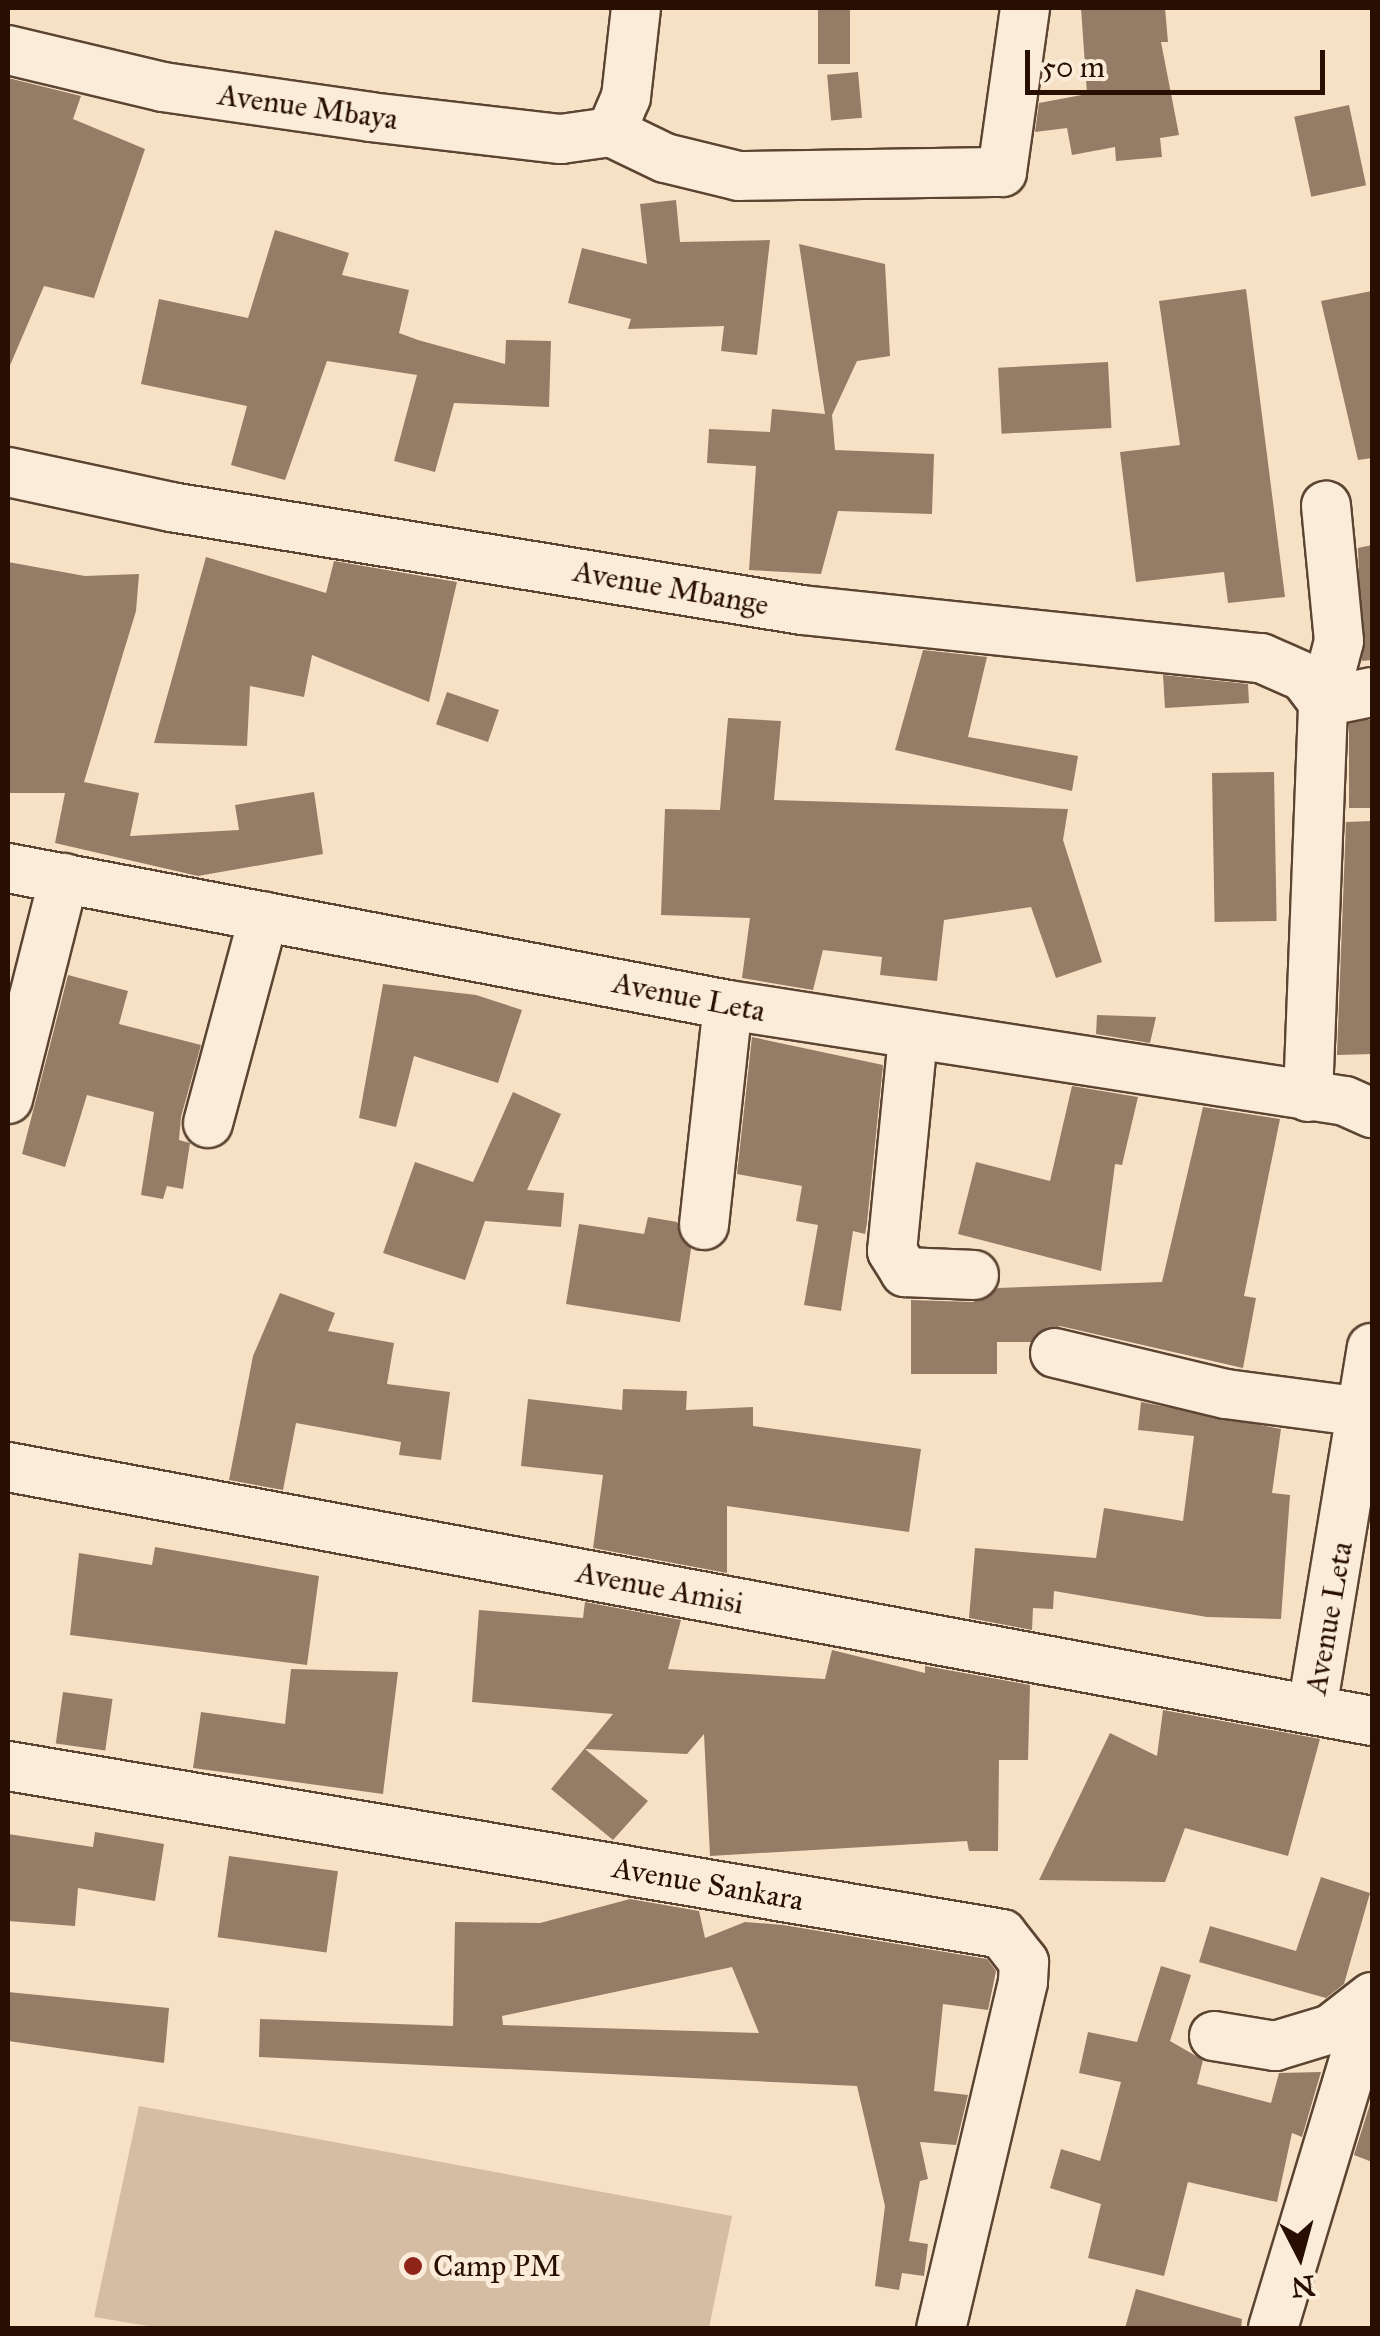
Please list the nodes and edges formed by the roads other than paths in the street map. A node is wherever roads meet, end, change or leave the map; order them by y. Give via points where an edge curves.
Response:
1 (636, 8) edge
2 (1025, 8) edge
3 (8, 50) edge
4 (611, 132) junction
5 (8, 472) edge
6 (1326, 506) dead end
7 (1372, 692) edge
8 (1323, 702) junction
9 (8, 868) edge
10 (64, 878) junction
11 (264, 916) junction
12 (728, 1006) junction
13 (912, 1037) junction
14 (1308, 1097) junction
15 (8, 1099) edge
16 (1372, 1113) edge
17 (208, 1123) dead end
18 (704, 1224) dead end
19 (974, 1275) dead end
20 (1372, 1348) edge
21 (1054, 1353) dead end
22 (1363, 1412) junction
23 (8, 1467) edge
24 (1312, 1709) junction
25 (1372, 1721) edge
26 (8, 1766) edge
27 (1372, 1998) edge
28 (1214, 2036) dead end
29 (941, 2328) edge
30 (1273, 2328) edge

1 - 4 street via 626,97
2 - 4 street via 1002,172 739,176 665,158
3 - 4 street, Avenue Mbaya via 163,87 370,117 561,139
5 - 8 street, Avenue Mbange via 171,508 802,610 1261,658 1304,677
6 - 8 street via 1340,641
7 - 8 street
8 - 14 street
9 - 10 street, Avenue Leta
10 - 11 street, Avenue Leta
10 - 15 street
11 - 12 street, Avenue Leta
11 - 17 street
12 - 13 street, Avenue Leta
12 - 18 street
13 - 14 street, Avenue Leta
13 - 19 street via 892,1251 904,1272
14 - 16 street, Avenue Leta
20 - 22 street, Avenue Leta
21 - 22 street via 1226,1394
22 - 24 street, Avenue Leta
23 - 24 street, Avenue Amisi
24 - 25 street, Avenue Amisi
26 - 29 street, Avenue Sankara via 1002,1934 1024,1962 1023,1982
27 - 28 street via 1331,2029 1275,2046
27 - 30 street

